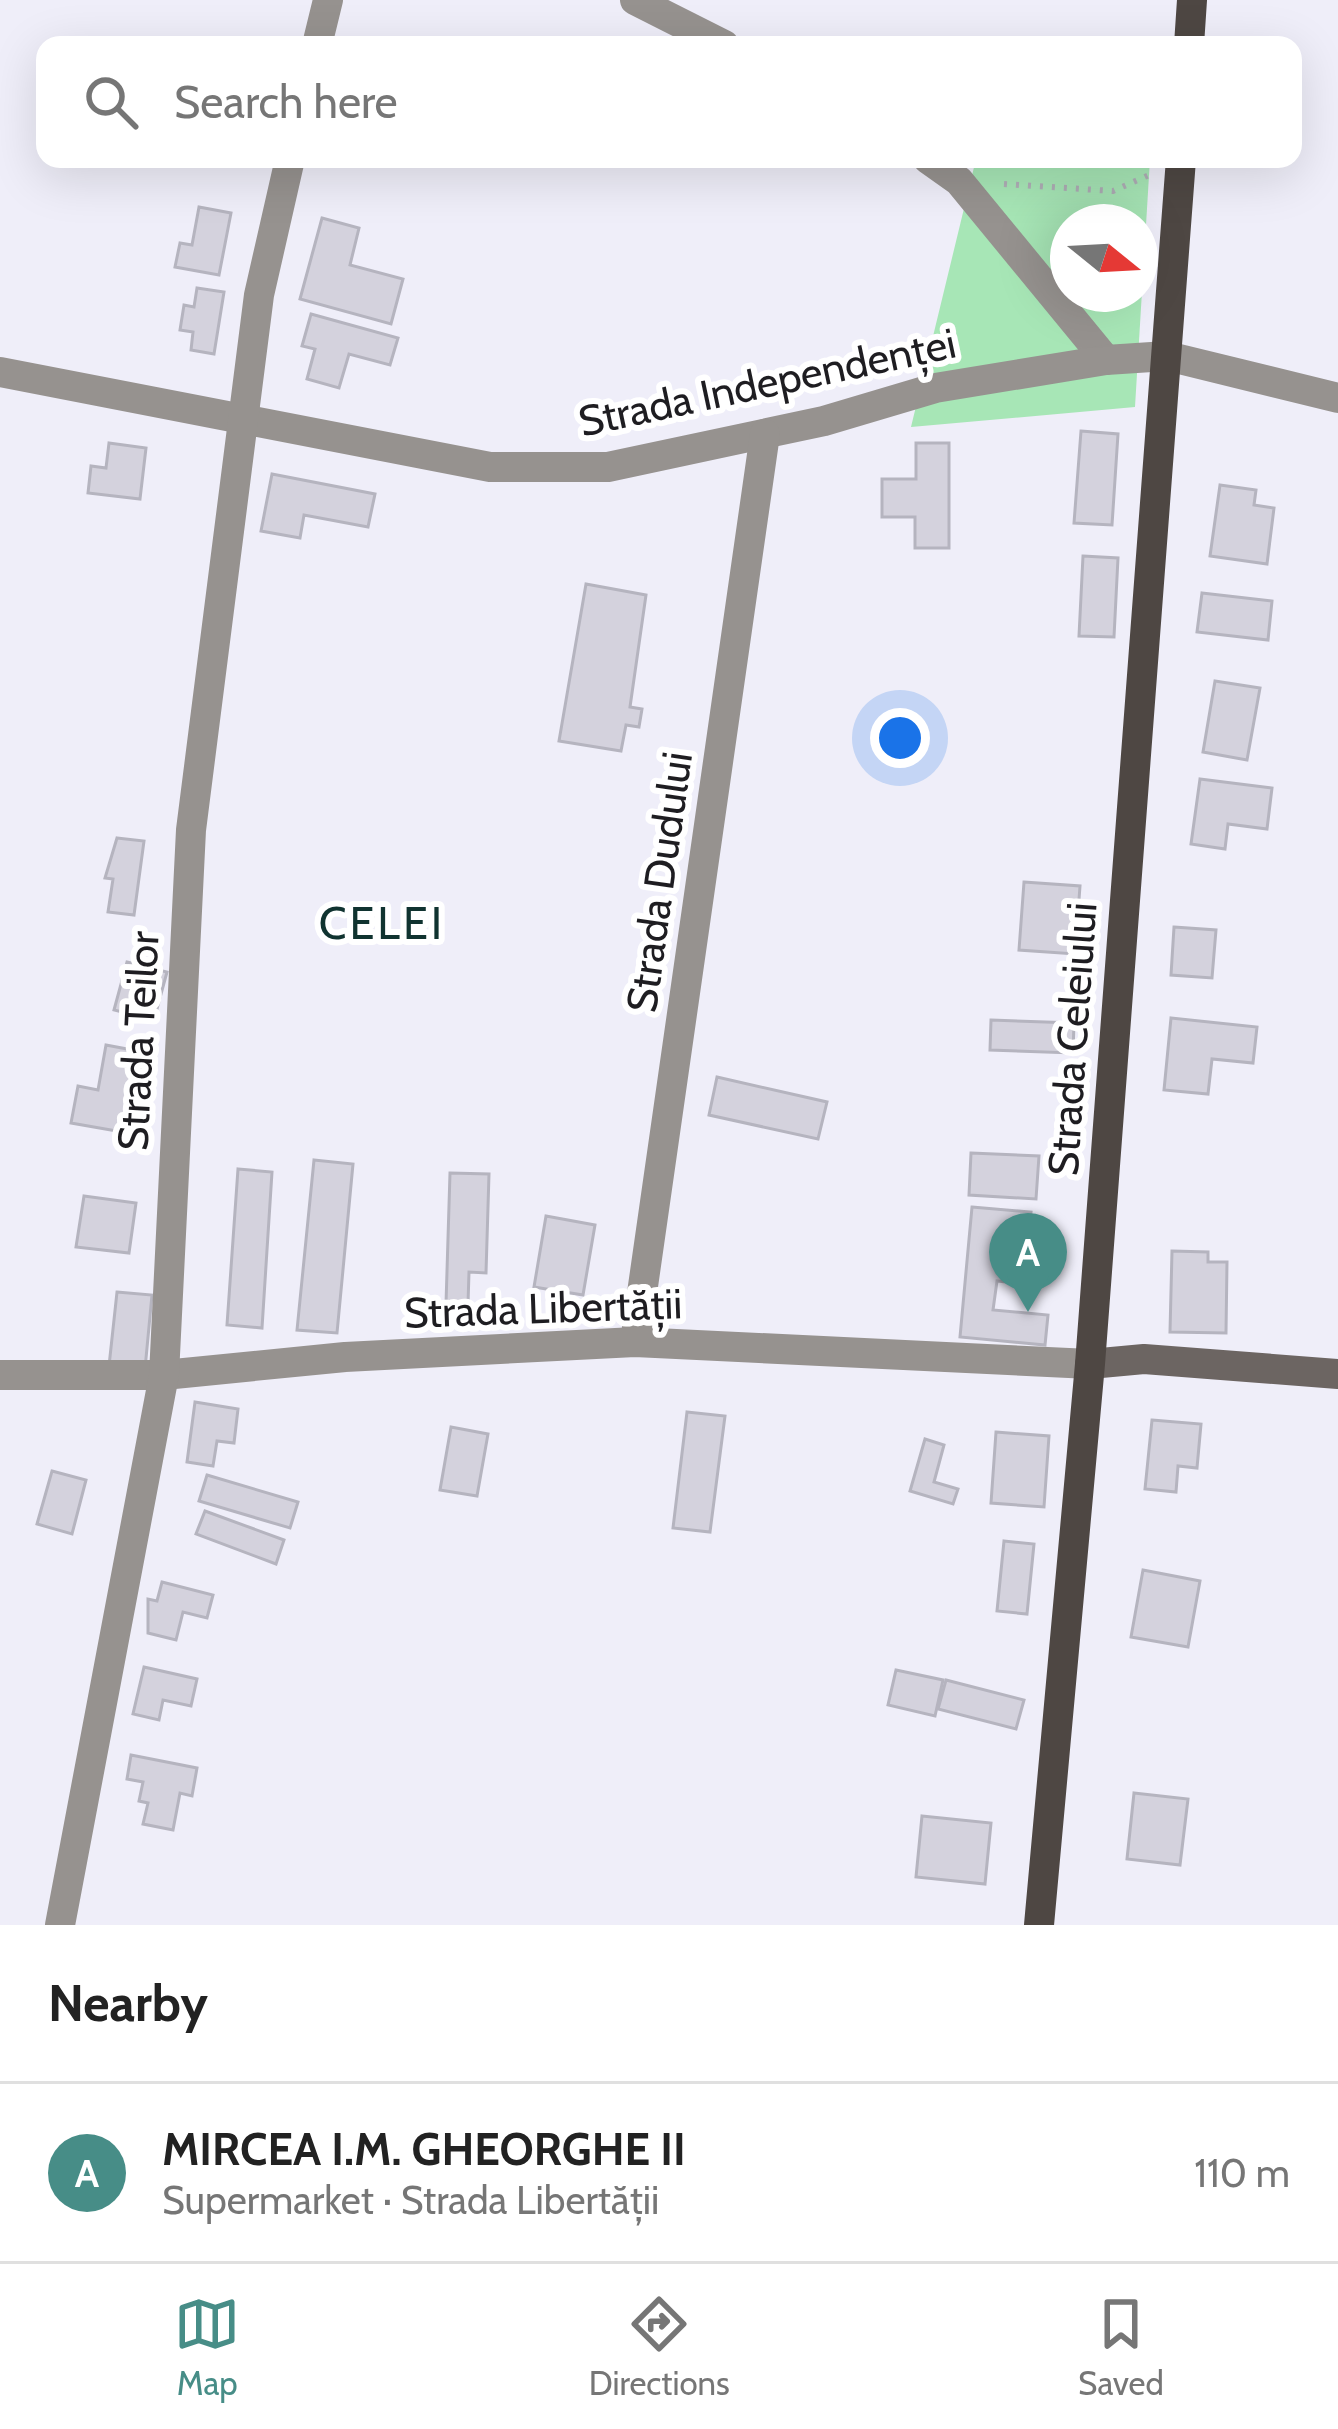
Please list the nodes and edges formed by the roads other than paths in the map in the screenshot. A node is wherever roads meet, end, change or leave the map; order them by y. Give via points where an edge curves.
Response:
1 (328, 0) edge
2 (634, 0) edge
3 (1192, 0) edge
4 (319, 36) edge
5 (706, 36) edge
6 (1190, 36) edge
7 (288, 168) edge
8 (940, 168) edge
9 (1170, 168) edge
10 (1167, 356) junction
11 (1106, 360) junction
12 (0, 372) edge
13 (1338, 398) edge
14 (247, 416) junction
15 (765, 434) junction
16 (635, 1342) junction
17 (1090, 1364) junction
18 (1338, 1374) edge
19 (0, 1375) edge
20 (164, 1375) junction
21 (60, 1925) edge
22 (1039, 1925) edge

1 - 4 street
2 - 5 street
3 - 6 main road
7 - 14 street, Strada Teilor via 259,296
8 - 11 street
9 - 10 main road, Strada Celeiului
10 - 11 street, Strada Independenței
10 - 13 street, Strada Independenței
10 - 17 main road, Strada Celeiului
11 - 15 street, Strada Independenței via 935,388
12 - 14 street, Strada Independenței
14 - 15 street, Strada Independenței via 490,467 608,467
14 - 20 street, Strada Teilor via 191,830
15 - 16 street, Strada Dudului
16 - 17 street, Strada Libertății
16 - 20 street, Strada Libertății
17 - 18 main road via 1144,1359
17 - 22 main road, Strada Celeiului
19 - 20 street, Strada Libertății
20 - 21 street, Strada Teilor

